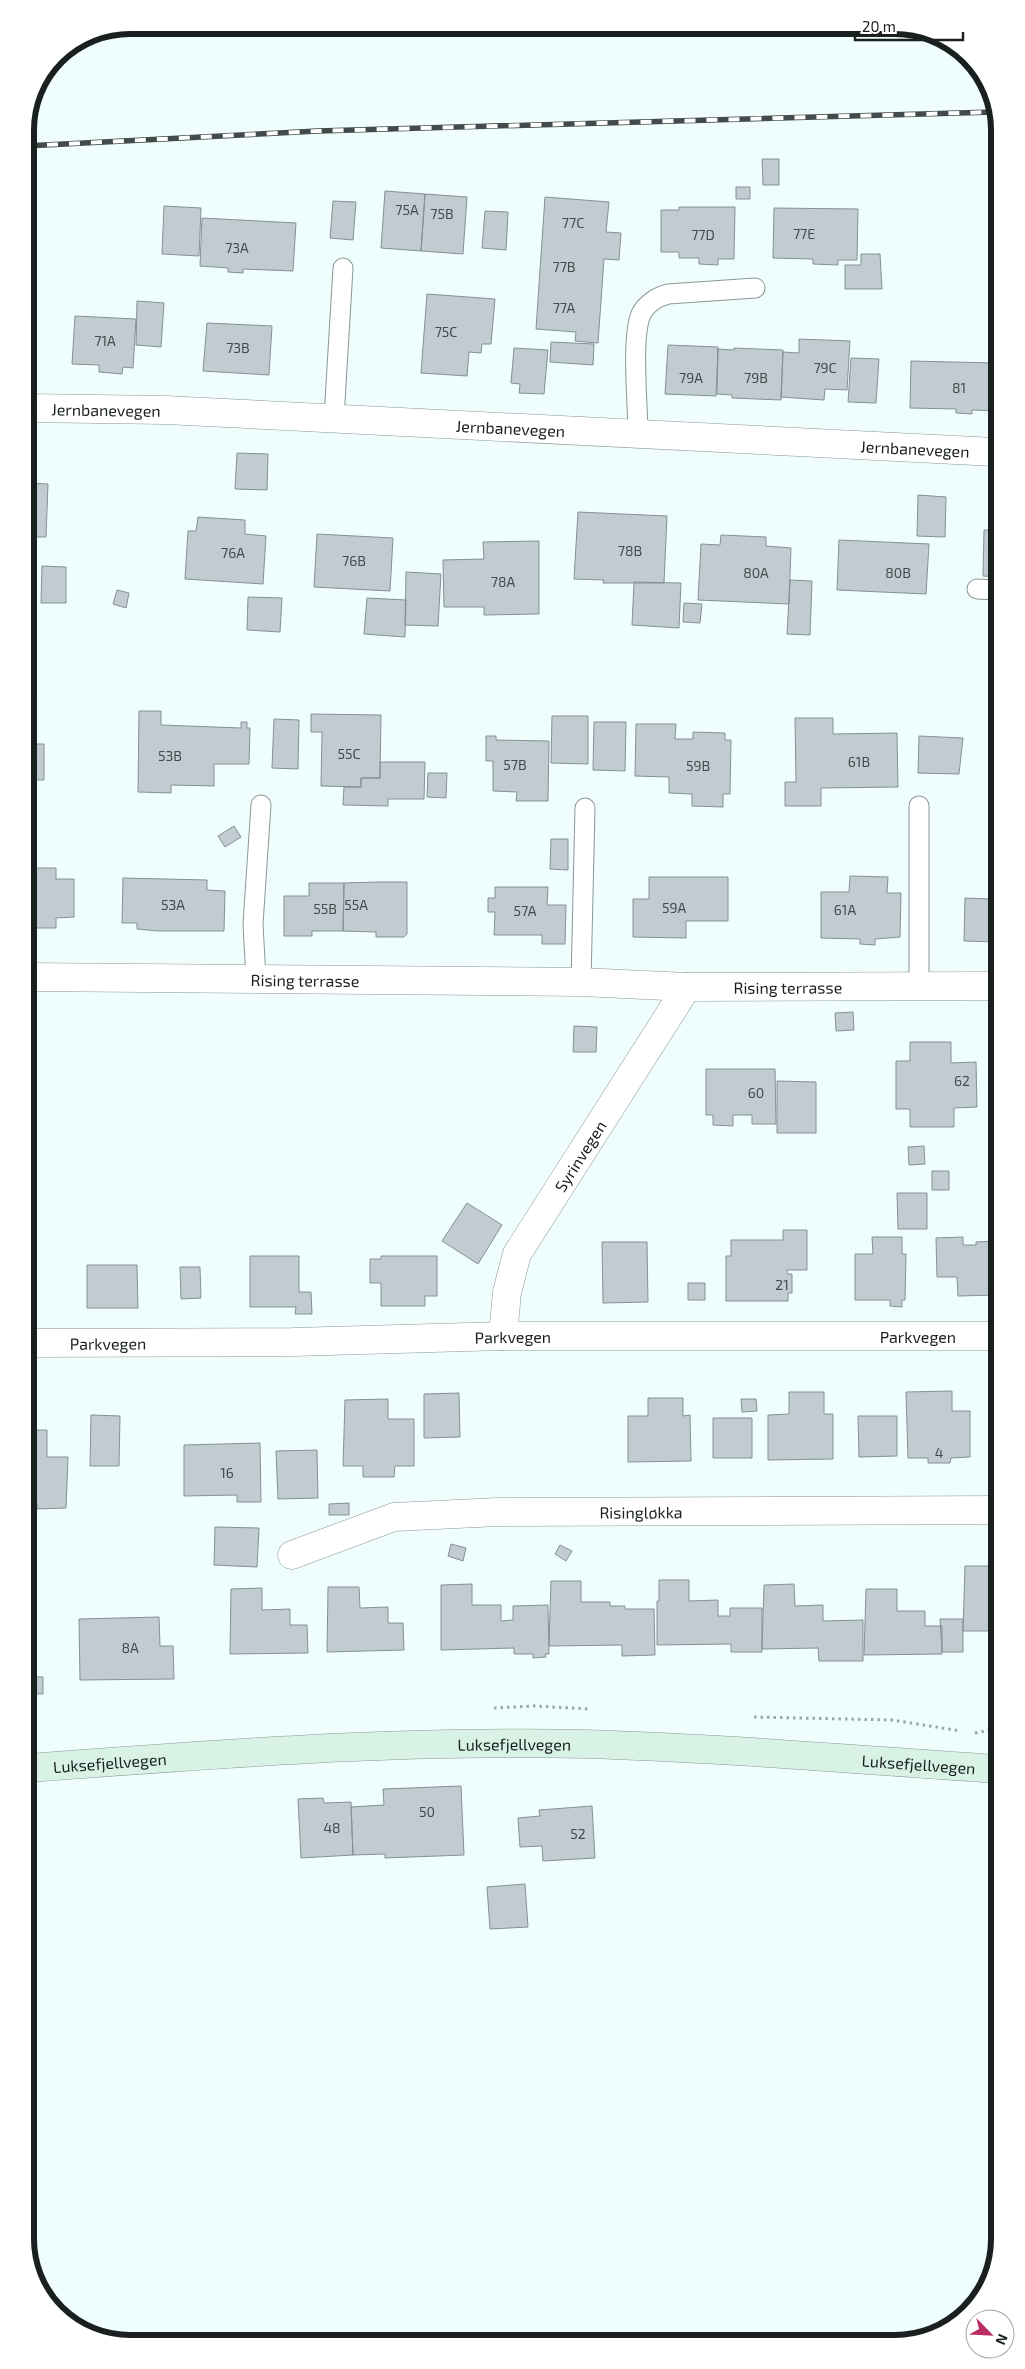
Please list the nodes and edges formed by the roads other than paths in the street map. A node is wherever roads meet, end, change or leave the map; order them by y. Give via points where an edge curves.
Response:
1 (343, 268) dead end
2 (755, 288) dead end
3 (34, 408) edge
4 (334, 418) junction
5 (638, 434) junction
6 (991, 452) edge
7 (976, 589) dead end
8 (991, 590) edge
9 (261, 805) dead end
10 (919, 806) dead end
11 (585, 808) dead end
12 (34, 977) edge
13 (256, 979) junction
14 (581, 982) junction
15 (918, 986) junction
16 (991, 986) edge
17 (687, 987) junction
18 (503, 1336) junction
19 (991, 1336) edge
20 (34, 1343) edge
21 (991, 1510) edge
22 (292, 1555) dead end
23 (34, 1768) edge
24 (991, 1769) edge

1 - 4 lane
2 - 5 lane via 668,294 658,296 644,308 637,336
3 - 4 street, Jernbanevegen
4 - 5 street, Jernbanevegen
5 - 6 street, Jernbanevegen
7 - 8 lane
9 - 13 lane via 253,924
10 - 15 lane
11 - 14 lane
12 - 13 street, Rising terrasse
13 - 14 street, Rising terrasse
14 - 17 street, Rising terrasse
15 - 16 street, Rising terrasse
15 - 17 street, Rising terrasse
17 - 18 street, Syrinvegen via 518,1254 507,1292
18 - 19 street, Parkvegen
18 - 20 street, Parkvegen via 293,1342
21 - 22 street, Risingløkka via 498,1512 394,1517
23 - 24 main road, Luksefjellvegen via 348,1746 586,1744

